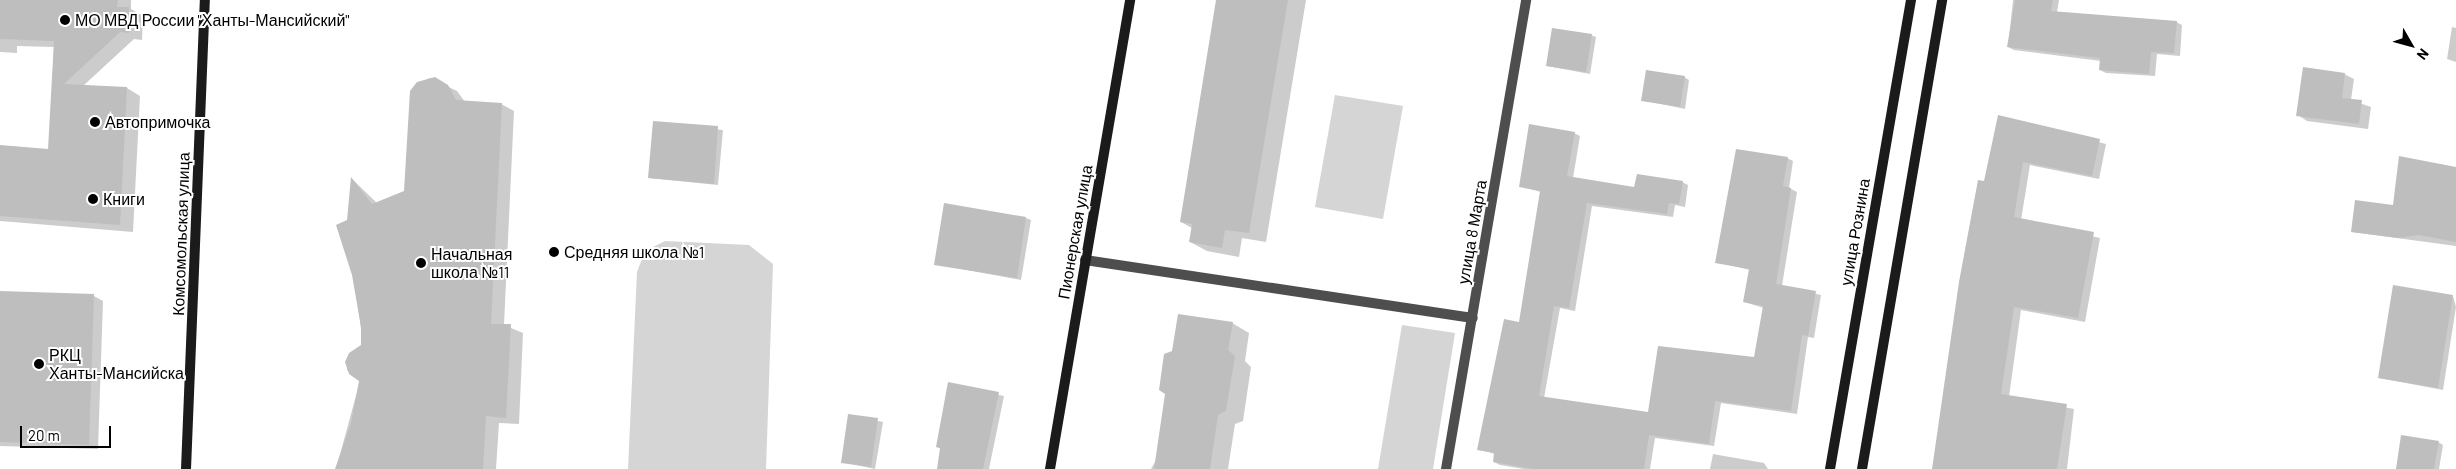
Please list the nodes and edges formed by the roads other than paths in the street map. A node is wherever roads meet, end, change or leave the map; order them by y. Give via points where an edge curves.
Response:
1 (205, 0) edge
2 (1130, 0) edge
3 (1526, 0) edge
4 (1910, 0) edge
5 (1942, 0) edge
6 (1085, 260) junction
7 (1473, 318) junction
8 (186, 469) edge
9 (1050, 469) edge
10 (1446, 469) edge
11 (1830, 469) edge
12 (1862, 469) edge

1 - 8 street, Комсомольская улица
2 - 6 street, Пионерская улица
3 - 7 street, улица 8 Марта
4 - 11 street, улица Рознина
5 - 12 street
6 - 7 street
6 - 9 street, Пионерская улица
7 - 10 street, улица 8 Марта

